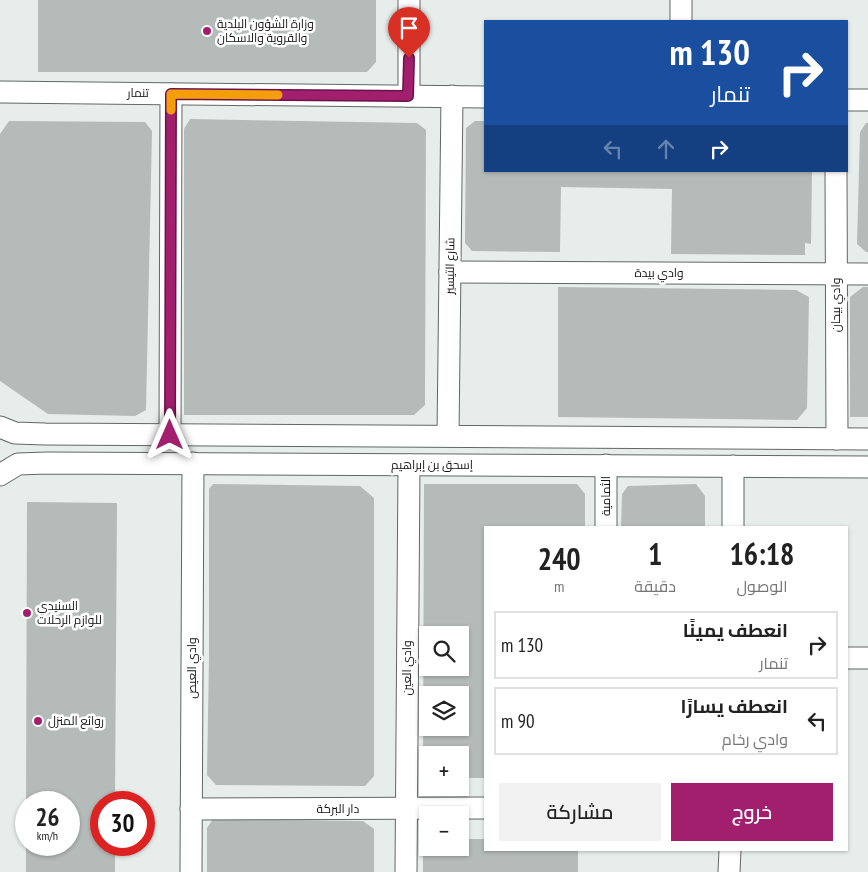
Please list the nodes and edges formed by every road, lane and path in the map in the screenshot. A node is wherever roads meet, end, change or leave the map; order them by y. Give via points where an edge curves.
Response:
1 (409, 0) edge
2 (681, 0) edge
3 (681, 20) edge
4 (0, 92) edge
5 (171, 94) junction
6 (408, 96) junction
7 (452, 96) junction
8 (484, 97) edge
9 (848, 100) edge
10 (868, 100) edge
11 (836, 172) edge
12 (450, 272) junction
13 (836, 273) junction
14 (868, 274) edge
15 (0, 427) edge
16 (45, 434) junction
17 (170, 435) junction
18 (448, 436) junction
19 (837, 438) junction
20 (868, 439) edge
21 (47, 463) junction
22 (193, 463) junction
23 (409, 464) junction
24 (606, 466) junction
25 (733, 466) junction
26 (868, 467) edge
27 (0, 475) edge
28 (606, 526) edge
29 (732, 526) edge
30 (848, 658) edge
31 (868, 658) edge
32 (406, 808) junction
33 (484, 808) edge
34 (192, 809) junction
35 (730, 851) edge
36 (191, 872) edge
37 (406, 872) edge
38 (730, 872) edge

1 - 6 street
2 - 3 street
4 - 5 street, تنمار
5 - 6 street, تنمار
5 - 17 street
6 - 7 street, تنمار
7 - 8 street, تنمار
7 - 12 street, شارع التيسير
9 - 10 street
11 - 13 street, وادي بيحان
12 - 13 street, وادي بيدة
12 - 18 street, شارع التيسير
13 - 14 street, وادي بيدة
13 - 19 street, وادي بيحان
15 - 16 street via 15,433
16 - 17 street
16 - 21 street via 25,445 24,451 28,457
17 - 18 street
18 - 19 street
19 - 20 street
21 - 22 street, إسحق بن إبراهيم
21 - 27 street, إسحق بن إبراهيم via 18,464
22 - 23 street, إسحق بن إبراهيم
22 - 34 street, وادي العيص
23 - 24 street, إسحق بن إبراهيم
23 - 32 street, وادي العين
24 - 25 street, إسحق بن إبراهيم
24 - 28 street, الثمامية
25 - 26 street, إسحق بن إبراهيم
25 - 29 street
30 - 31 street
32 - 33 street, دار البركة
32 - 34 street, دار البركة
32 - 37 street, وادي العين
34 - 36 street, وادي العيص
35 - 38 street

